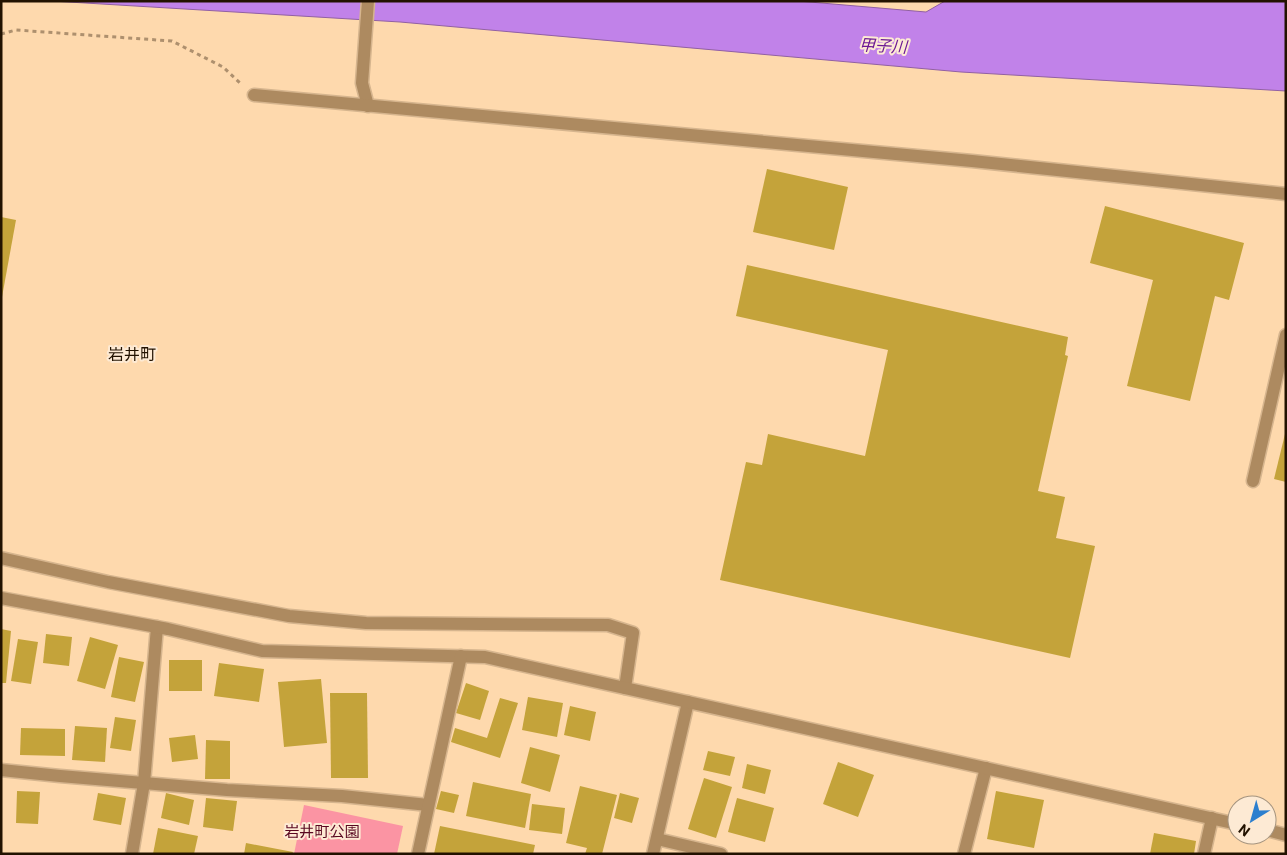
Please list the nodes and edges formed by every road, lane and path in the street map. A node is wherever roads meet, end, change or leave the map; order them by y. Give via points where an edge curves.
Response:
1 (368, 1) edge
2 (1, 34) edge
3 (254, 96) joint
4 (368, 106) junction
5 (1286, 194) edge
6 (1286, 335) edge
7 (1253, 481) dead end
8 (1, 558) edge
9 (1, 598) edge
10 (156, 627) junction
11 (461, 656) junction
12 (625, 688) junction
13 (688, 702) junction
14 (986, 768) junction
15 (1, 770) edge
16 (144, 783) junction
17 (428, 806) junction
18 (1212, 818) junction
19 (1227, 822) edge
20 (657, 839) junction
21 (132, 854) edge
22 (418, 854) edge
23 (653, 854) edge
24 (720, 854) edge
25 (964, 854) edge
26 (1204, 854) edge

1 - 4 street via 362,83
2 - 3 path via 16,30 172,41 223,67
3 - 4 street
4 - 5 street via 972,161
6 - 7 street
8 - 12 street via 290,616 366,623 608,625 633,633
9 - 10 street
10 - 11 street via 262,651
10 - 16 street
11 - 12 street via 485,657
11 - 17 street
12 - 13 street
13 - 14 street
13 - 20 street
14 - 18 street
14 - 25 street
15 - 16 street
16 - 17 street via 342,796
16 - 21 street
17 - 22 street
18 - 19 street
18 - 26 street
20 - 23 street
20 - 24 street

